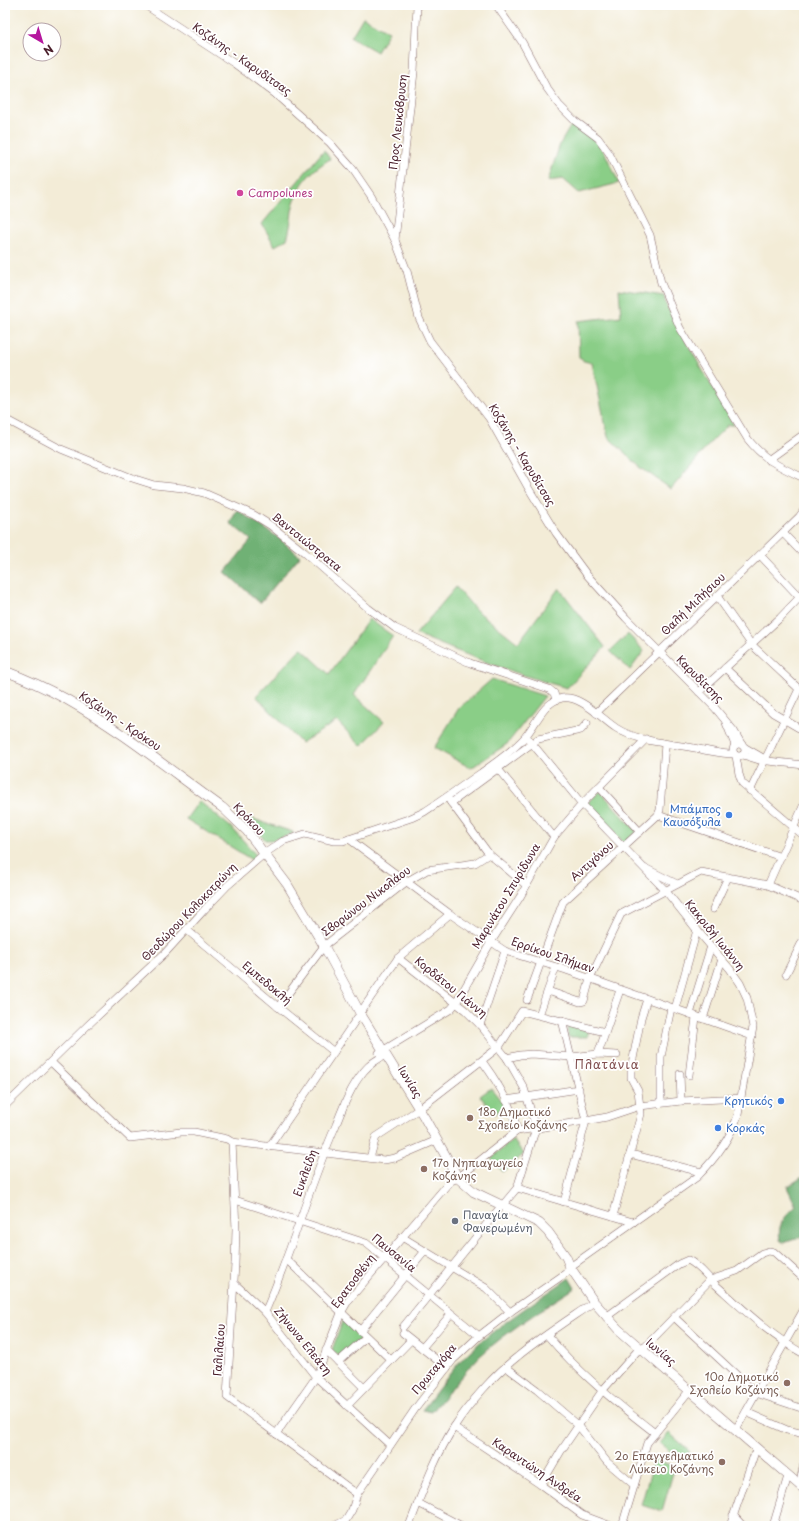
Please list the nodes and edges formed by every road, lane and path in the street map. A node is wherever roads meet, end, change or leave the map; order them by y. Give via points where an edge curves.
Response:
1 (145, 5) edge
2 (416, 5) edge
3 (496, 5) edge
4 (395, 240) junction
5 (5, 420) edge
6 (804, 434) edge
7 (768, 460) junction
8 (804, 478) edge
9 (804, 510) edge
10 (802, 519) edge
11 (783, 532) junction
12 (760, 555) junction
13 (804, 555) edge
14 (804, 590) edge
15 (717, 596) junction
16 (802, 600) edge
17 (751, 644) junction
18 (659, 652) junction
19 (725, 668) junction
20 (5, 670) edge
21 (802, 688) edge
22 (699, 692) junction
23 (556, 700) junction
24 (596, 713) junction
25 (784, 720) junction
26 (587, 723) dead end
27 (804, 731) edge
28 (526, 736) junction
29 (646, 739) junction
30 (533, 744) junction
31 (664, 744) junction
32 (738, 750) junction
33 (765, 759) junction
34 (804, 764) edge
35 (498, 769) junction
36 (599, 787) junction
37 (750, 791) junction
38 (449, 800) junction
39 (215, 802) joint
40 (582, 804) junction
41 (804, 804) edge
42 (658, 815) junction
43 (801, 816) edge
44 (794, 827) junction
45 (640, 832) junction
46 (804, 836) edge
47 (554, 837) junction
48 (349, 839) junction
49 (623, 848) junction
50 (264, 854) junction
51 (490, 854) junction
52 (781, 857) junction
53 (640, 865) junction
54 (728, 877) junction
55 (406, 882) junction
56 (677, 884) junction
57 (526, 885) junction
58 (768, 885) junction
59 (665, 890) junction
60 (804, 901) edge
61 (713, 910) dead end
62 (450, 914) junction
63 (187, 930) junction
64 (697, 930) junction
65 (804, 938) edge
66 (491, 942) junction
67 (710, 946) junction
68 (321, 949) junction
69 (505, 951) junction
70 (398, 958) junction
71 (722, 959) junction
72 (540, 962) junction
73 (556, 967) junction
74 (786, 974) dead end
75 (590, 979) junction
76 (620, 990) junction
77 (548, 991) junction
78 (647, 999) junction
79 (527, 1000) dead end
80 (456, 1004) junction
81 (278, 1007) junction
82 (673, 1008) junction
83 (539, 1015) junction
84 (359, 1016) junction
85 (696, 1017) junction
86 (562, 1020) junction
87 (480, 1024) junction
88 (605, 1032) junction
89 (752, 1036) junction
90 (500, 1047) junction
91 (334, 1052) junction
92 (382, 1054) junction
93 (598, 1054) junction
94 (618, 1055) dead end
95 (571, 1056) junction
96 (507, 1058) junction
97 (482, 1061) junction
98 (50, 1062) junction
99 (680, 1074) dead end
100 (689, 1075) dead end
101 (579, 1089) junction
102 (527, 1096) junction
103 (741, 1098) junction
104 (506, 1100) junction
105 (681, 1101) junction
106 (661, 1103) junction
107 (5, 1106) edge
108 (640, 1106) junction
109 (416, 1110) junction
110 (586, 1121) junction
111 (536, 1128) junction
112 (517, 1131) junction
113 (434, 1141) junction
114 (232, 1142) junction
115 (269, 1147) junction
116 (323, 1153) junction
117 (630, 1154) junction
118 (370, 1158) junction
119 (701, 1172) junction
120 (456, 1179) junction
121 (518, 1188) junction
122 (235, 1200) junction
123 (564, 1202) junction
124 (500, 1208) junction
125 (613, 1216) junction
126 (299, 1222) junction
127 (633, 1222) junction
128 (402, 1237) junction
129 (425, 1251) junction
130 (384, 1258) junction
131 (286, 1259) junction
132 (452, 1266) junction
133 (573, 1270) junction
134 (405, 1276) junction
135 (804, 1279) edge
136 (710, 1280) junction
137 (234, 1283) junction
138 (429, 1295) junction
139 (592, 1300) junction
140 (804, 1309) edge
141 (264, 1312) junction
142 (510, 1312) junction
143 (341, 1313) junction
144 (451, 1314) junction
145 (606, 1317) junction
146 (674, 1317) junction
147 (360, 1331) junction
148 (547, 1335) junction
149 (479, 1336) junction
150 (366, 1337) junction
151 (411, 1340) junction
152 (784, 1343) junction
153 (422, 1348) junction
154 (326, 1350) junction
155 (640, 1350) junction
156 (804, 1354) edge
157 (391, 1360) junction
158 (338, 1362) junction
159 (506, 1367) junction
160 (447, 1368) junction
161 (316, 1377) junction
162 (364, 1388) junction
163 (602, 1390) junction
164 (689, 1391) junction
165 (756, 1393) junction
166 (347, 1406) junction
167 (804, 1409) edge
168 (746, 1412) junction
169 (578, 1425) junction
170 (454, 1427) junction
171 (735, 1431) junction
172 (655, 1433) junction
173 (276, 1434) junction
174 (804, 1434) edge
175 (390, 1445) junction
176 (756, 1449) junction
177 (804, 1464) edge
178 (788, 1476) junction
179 (541, 1485) junction
180 (634, 1485) junction
181 (802, 1487) edge
182 (357, 1494) junction
183 (418, 1503) junction
184 (734, 1515) junction
185 (334, 1526) edge
186 (409, 1526) edge
187 (462, 1526) edge
188 (611, 1526) edge
189 (622, 1526) edge
190 (730, 1526) edge
191 (743, 1526) edge
192 (773, 1526) edge

1 - 4 street, Κοζάνης - Καρυδίτσας via 261,83 306,120 341,155 359,178
2 - 4 street, Προς Λευκόβρυση via 414,72
3 - 7 street via 522,42 559,105 598,138 609,153 648,231 661,283 680,328 747,438
4 - 18 street, Κοζάνης - Καρυδίτσας via 407,270 419,318 430,341 489,418 529,489 571,554
5 - 23 street, Βαντσιώστρατα via 61,449 132,478 154,485 183,488 204,494 254,515 301,549 368,608 395,628 470,663 549,689 554,693
6 - 7 street
7 - 8 street
9 - 10 street, Θαλή Μιλήσιου
10 - 11 street, Θαλή Μιλήσιου
11 - 12 street, Θαλή Μιλήσιου
11 - 13 street
12 - 15 street, Θαλή Μιλήσιου
12 - 16 street
14 - 16 street
15 - 17 street
15 - 18 street, Θαλή Μιλήσιου
16 - 17 street
17 - 19 street
17 - 21 street
18 - 22 street, Καρυδίτσης
18 - 24 street, Θαλή Μιλήσιου
19 - 22 street
19 - 25 street via 773,713
20 - 39 main road, Κοζάνης - Κρόκου via 77,705
21 - 25 street
22 - 32 street, Καρυδίτσης via 725,721
23 - 24 street via 571,698
23 - 28 street, Θεοδώρου Κολοκοτρώνη via 542,712
24 - 29 street via 620,730
25 - 27 street
25 - 33 street
26 - 30 street via 581,730 538,739
28 - 30 street, Κακριδή Ιωάννη
28 - 38 street, Θεοδώρου Κολοκοτρώνη
29 - 31 street
29 - 36 street, Μαρινάτου Σπυρίδωνα
30 - 35 street
30 - 40 street, Κακριδή Ιωάννη
31 - 32 street via 704,750
31 - 42 street
32 - 33 street via 759,760
32 - 37 street, Καρυδίτσης via 738,770 742,784
33 - 34 street
33 - 37 street
35 - 38 street
35 - 47 street
36 - 40 street, Μαρινάτου Σπυρίδωνα
36 - 45 street
37 - 44 street, Καρυδίτσης
38 - 48 street, Θεοδώρου Κολοκοτρώνη via 411,818
38 - 51 street
39 - 50 main road, Κρόκου via 241,825
40 - 47 street, Μαρινάτου Σπυρίδωνα
40 - 49 street, Κακριδή Ιωάννη
41 - 43 street
42 - 45 street, Αντιγόνου
42 - 52 street
43 - 44 street
44 - 46 street, Καρυδίτσης
44 - 52 street
45 - 49 street, Αντιγόνου
47 - 57 street, Μαρινάτου Σπυρίδωνα
48 - 50 street, Θεοδώρου Κολοκοτρώνη via 334,841 305,834 290,838
48 - 55 street, Ερρίκου Σλήμαν
49 - 53 street, Κακριδή Ιωάννη
49 - 72 street, Αντιγόνου via 563,902
50 - 63 street, Θεοδώρου Κολοκοτρώνη via 227,886
50 - 68 main road, Ιωνίας
51 - 55 street, Σβορώνου Νικολάου via 474,863 427,870
51 - 57 street
52 - 58 street
53 - 56 street
53 - 59 street, Κακριδή Ιωάννη
54 - 56 street via 701,872
54 - 58 street
54 - 61 street
55 - 62 street, Ερρίκου Σλήμαν
55 - 68 street, Σβορώνου Νικολάου
56 - 59 street
57 - 66 street, Μαρινάτου Σπυρίδωνα
58 - 60 street
59 - 64 street, Κακριδή Ιωάννη
59 - 75 street via 621,914
62 - 66 street, Ερρίκου Σλήμαν
62 - 70 street
63 - 81 street, Εμπεδοκλή
63 - 98 street, Θεοδώρου Κολοκοτρώνη
64 - 67 street, Κακριδή Ιωάννη
64 - 82 street
65 - 74 street
66 - 69 street, Ερρίκου Σλήμαν
66 - 80 street, Μαρινάτου Σπυρίδωνα
67 - 71 street, Κακριδή Ιωάννη
67 - 85 street
68 - 81 street
68 - 84 main road, Ιωνίας
69 - 72 street, Ερρίκου Σλήμαν
69 - 87 street
70 - 80 street, Κορδάτου Γιάννη
70 - 84 street
71 - 85 street
71 - 89 street, Κακριδή Ιωάννη via 740,983 747,998 752,1017
72 - 73 street, Ερρίκου Σλήμαν
72 - 79 street, Αντιγόνου
73 - 75 street, Ερρίκου Σλήμαν
73 - 77 street
75 - 76 street, Ερρίκου Σλήμαν
75 - 77 street via 582,1002
76 - 78 street, Ερρίκου Σλήμαν
76 - 88 street
77 - 83 street
78 - 82 street, Ερρίκου Σλήμαν
78 - 108 street via 631,1069 631,1078 638,1091
80 - 87 street, Κορδάτου Γιάννη
80 - 92 street, Μαρινάτου Σπυρίδωνα
81 - 91 street, Εμπεδοκλή
82 - 85 street, Ερρίκου Σλήμαν
82 - 106 street via 661,1057
83 - 86 street
83 - 90 street via 522,1010
84 - 91 street
84 - 92 main road, Ιωνίας
85 - 89 street, Ερρίκου Σλήμαν
85 - 100 street
86 - 88 street
86 - 95 street
87 - 90 street, Κορδάτου Γιάννη
88 - 93 street
89 - 103 street, Κακριδή Ιωάννη
90 - 96 street, Κορδάτου Γιάννη
90 - 97 street
91 - 115 street
92 - 109 main road, Ιωνίας
92 - 116 street, Ευκλείδη via 357,1080
93 - 94 street
93 - 95 street
95 - 96 street via 532,1054
95 - 101 street
96 - 102 street, Κορδάτου Γιάννη
97 - 104 street via 498,1083
97 - 109 street
98 - 107 street, Θεοδώρου Κολοκοτρώνη
98 - 114 street via 130,1138 194,1132
99 - 105 street
101 - 102 street
101 - 110 street
102 - 104 street
102 - 111 street, Κορδάτου Γιάννη
103 - 105 street
103 - 119 street, Κακριδή Ιωάννη via 735,1125
104 - 112 street
105 - 106 street
106 - 108 street
108 - 110 street via 608,1117
108 - 117 street via 641,1114
109 - 113 main road, Ιωνίας
109 - 118 street via 376,1137
110 - 111 street
110 - 123 street
111 - 112 street
111 - 121 street
112 - 120 street, Ερατοσθένη
113 - 118 street via 390,1160
113 - 120 main road, Ιωνίας
114 - 115 street
114 - 122 street, Γαλιλαίου
115 - 116 street
116 - 118 street
116 - 126 street, Ευκλείδη
117 - 119 street
117 - 125 street
119 - 127 street, Κακριδή Ιωάννη
120 - 124 main road, Ιωνίας via 469,1195
120 - 128 street, Ερατοσθένη via 447,1185
121 - 123 street
121 - 124 street
122 - 126 street, Παυσανία
122 - 137 street, Γαλιλαίου
123 - 125 street
124 - 132 street
124 - 133 main road, Ιωνίας via 536,1227
125 - 127 street
126 - 130 street, Παυσανία via 361,1241
126 - 131 street, Ευκλείδη
127 - 133 street, Κακριδή Ιωάννη
128 - 129 street
128 - 130 street, Ερατοσθένη
129 - 132 street
129 - 134 street
130 - 134 street, Παυσανία
130 - 143 street, Ερατοσθένη
131 - 141 street, Ευκλείδη
131 - 143 street
132 - 138 street
132 - 142 street via 486,1288
133 - 139 main road, Ιωνίας
133 - 142 street, Πρωταγόρα
134 - 138 street, Παυσανία
134 - 147 street
135 - 136 street via 774,1252 768,1251 737,1271
136 - 145 street via 692,1262 684,1261
136 - 146 street
136 - 152 street
137 - 141 street, Ζήνωνα Ελεάτη
137 - 173 street, Γαλιλαίου via 227,1397
138 - 144 street, Παυσανία
138 - 151 street via 403,1330
139 - 145 main road, Ιωνίας
139 - 148 street
140 - 152 street
141 - 161 street, Ζήνωνα Ελεάτη
142 - 149 street, Πρωταγόρα
143 - 147 street
143 - 154 street, Ερατοσθένη
144 - 149 street, Παυσανία
144 - 153 street
145 - 155 main road, Ιωνίας
146 - 155 street
146 - 165 street
147 - 150 street
148 - 159 street
148 - 163 street via 576,1368
149 - 160 street, Πρωταγόρα
150 - 157 street
150 - 158 street
151 - 153 street
151 - 157 street
152 - 156 street
152 - 165 street
153 - 160 street
154 - 158 street
154 - 161 street, Ερατοσθένη
155 - 163 street
155 - 164 main road, Ιωνίας
157 - 162 street
158 - 162 street
159 - 169 street
159 - 170 street
160 - 175 street, Πρωταγόρα
161 - 166 street, Ζήνωνα Ελεάτη
161 - 173 street, Ερατοσθένη
162 - 166 street
163 - 169 street
163 - 172 street
164 - 171 main road, Ιωνίας
164 - 172 street
165 - 167 street
165 - 168 street
166 - 175 street, Ζήνωνα Ελεάτη
168 - 171 street
168 - 174 street via 787,1430
169 - 179 street
169 - 180 street via 607,1462
170 - 179 street, Καραντώνη Ανδρέα
170 - 183 street
171 - 176 main road, Ιωνίας
172 - 180 street via 644,1450
173 - 182 street, Γαλιλαίου
175 - 182 street, Πρωταγόρα
176 - 178 main road, Ιωνίας
176 - 184 street
177 - 181 street
178 - 181 main road, Ιωνίας
178 - 192 street
179 - 188 street, Καραντώνη Ανδρέα via 582,1515
180 - 189 street
182 - 185 street, Πρωταγόρα via 346,1520
183 - 186 street
183 - 187 street
184 - 190 street
184 - 191 street

